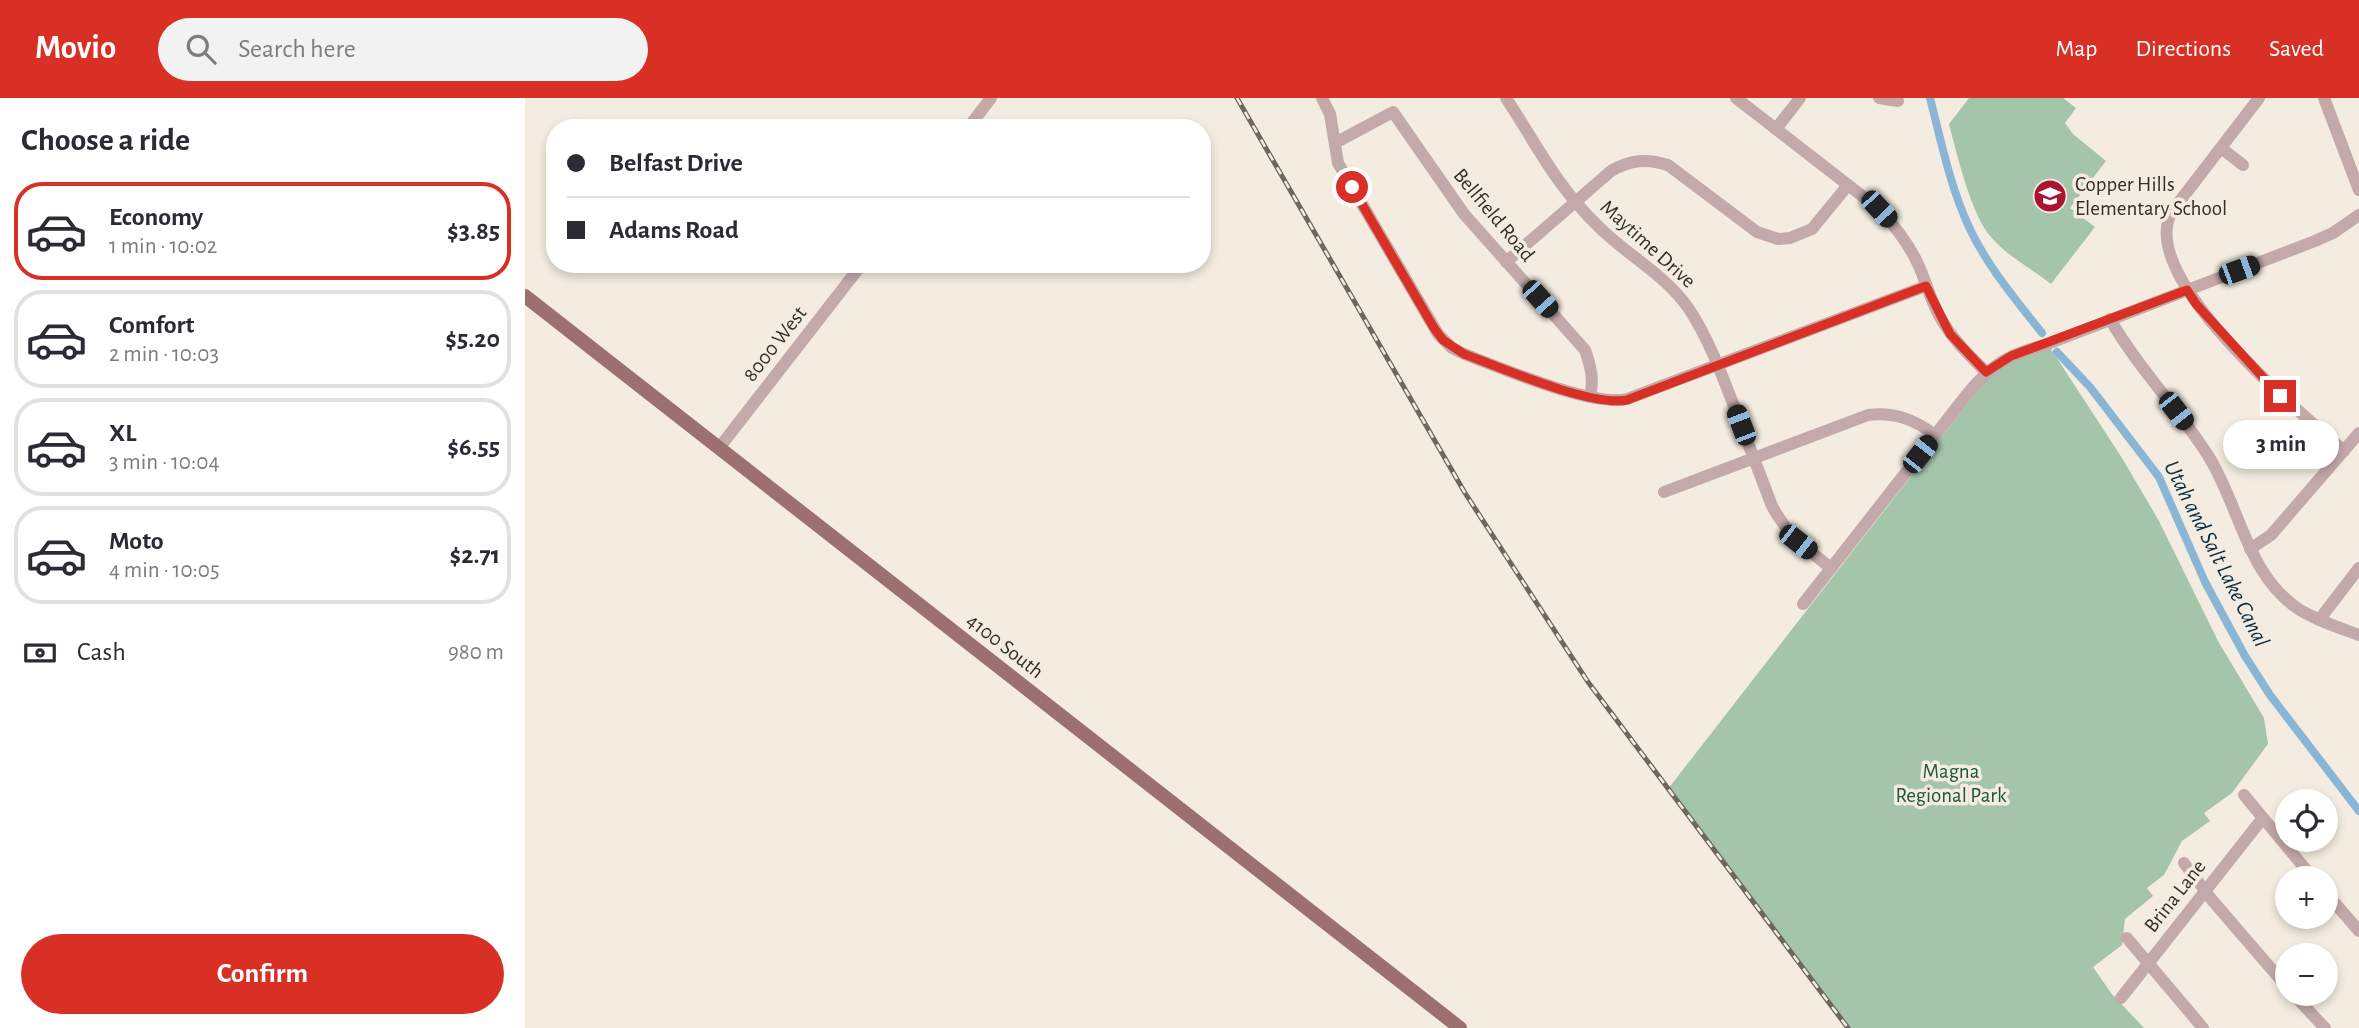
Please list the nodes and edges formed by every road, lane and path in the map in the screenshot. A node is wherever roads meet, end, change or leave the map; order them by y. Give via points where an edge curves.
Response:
1 (991, 98) edge
2 (1322, 98) edge
3 (1506, 98) edge
4 (1736, 98) edge
5 (1800, 98) edge
6 (1879, 98) edge
7 (2259, 98) edge
8 (2324, 98) edge
9 (1898, 101) dead end
10 (975, 119) edge
11 (1776, 129) junction
12 (1335, 143) junction
13 (2221, 148) junction
14 (2243, 165) dead end
15 (1848, 185) junction
16 (2359, 190) edge
17 (1575, 202) junction
18 (2359, 215) edge
19 (1506, 262) junction
20 (855, 273) edge
21 (1926, 286) junction
22 (2187, 290) junction
23 (525, 296) edge
24 (2109, 319) junction
25 (1718, 366) junction
26 (1986, 372) junction
27 (1590, 397) junction
28 (2359, 433) edge
29 (1935, 435) junction
30 (719, 448) junction
31 (2344, 451) junction
32 (1754, 458) junction
33 (1664, 492) dead end
34 (2250, 549) junction
35 (1831, 568) junction
36 (2359, 568) edge
37 (1803, 604) dead end
38 (2319, 620) junction
39 (2359, 635) edge
40 (2244, 795) dead end
41 (2262, 819) junction
42 (2184, 863) dead end
43 (2303, 866) edge
44 (2204, 890) junction
45 (2338, 907) edge
46 (2359, 931) edge
47 (2127, 938) dead end
48 (2147, 963) junction
49 (2275, 973) edge
50 (2121, 998) dead end
51 (2304, 1006) edge
52 (1460, 1028) edge
53 (2203, 1028) edge
54 (2325, 1028) edge

1 - 10 street
2 - 12 street
3 - 17 street, Maytime Drive via 1548,168
4 - 11 street
5 - 11 street
6 - 9 street
7 - 13 street
8 - 16 street
11 - 15 street
12 - 19 street, Bellfield Road via 1393,112 1464,214
12 - 27 street via 1338,163 1443,340 1464,354
13 - 14 street
13 - 22 street via 2166,225 2169,252
15 - 17 street via 1812,229 1778,239 1757,232 1668,165 1654,160 1625,163
15 - 21 street via 1894,226
17 - 19 street
17 - 25 street, Maytime Drive via 1600,229 1672,288 1704,334
18 - 22 street via 2315,242
19 - 27 street, Bellfield Road via 1585,350 1593,382
20 - 30 street, 8000 West
21 - 25 street
21 - 26 street via 1950,334
22 - 24 street
22 - 31 street via 2267,382
23 - 30 main road, 4100 South
24 - 26 street via 2011,356
24 - 34 street via 2210,460
25 - 27 street via 1627,400
25 - 32 street, Maytime Drive
26 - 29 street
28 - 31 street
29 - 32 street via 1911,419 1868,415
29 - 35 street
30 - 52 main road, 4100 South
31 - 34 street via 2271,535
32 - 33 street
32 - 35 street, Maytime Drive via 1782,524
34 - 38 street via 2283,596
35 - 37 street
36 - 38 street
38 - 39 street
40 - 41 street
41 - 43 street
41 - 44 street, Brina Lane
42 - 44 street
44 - 48 street, Brina Lane
44 - 49 street
45 - 46 street
47 - 48 street
48 - 50 street, Brina Lane
48 - 53 street
51 - 54 street

